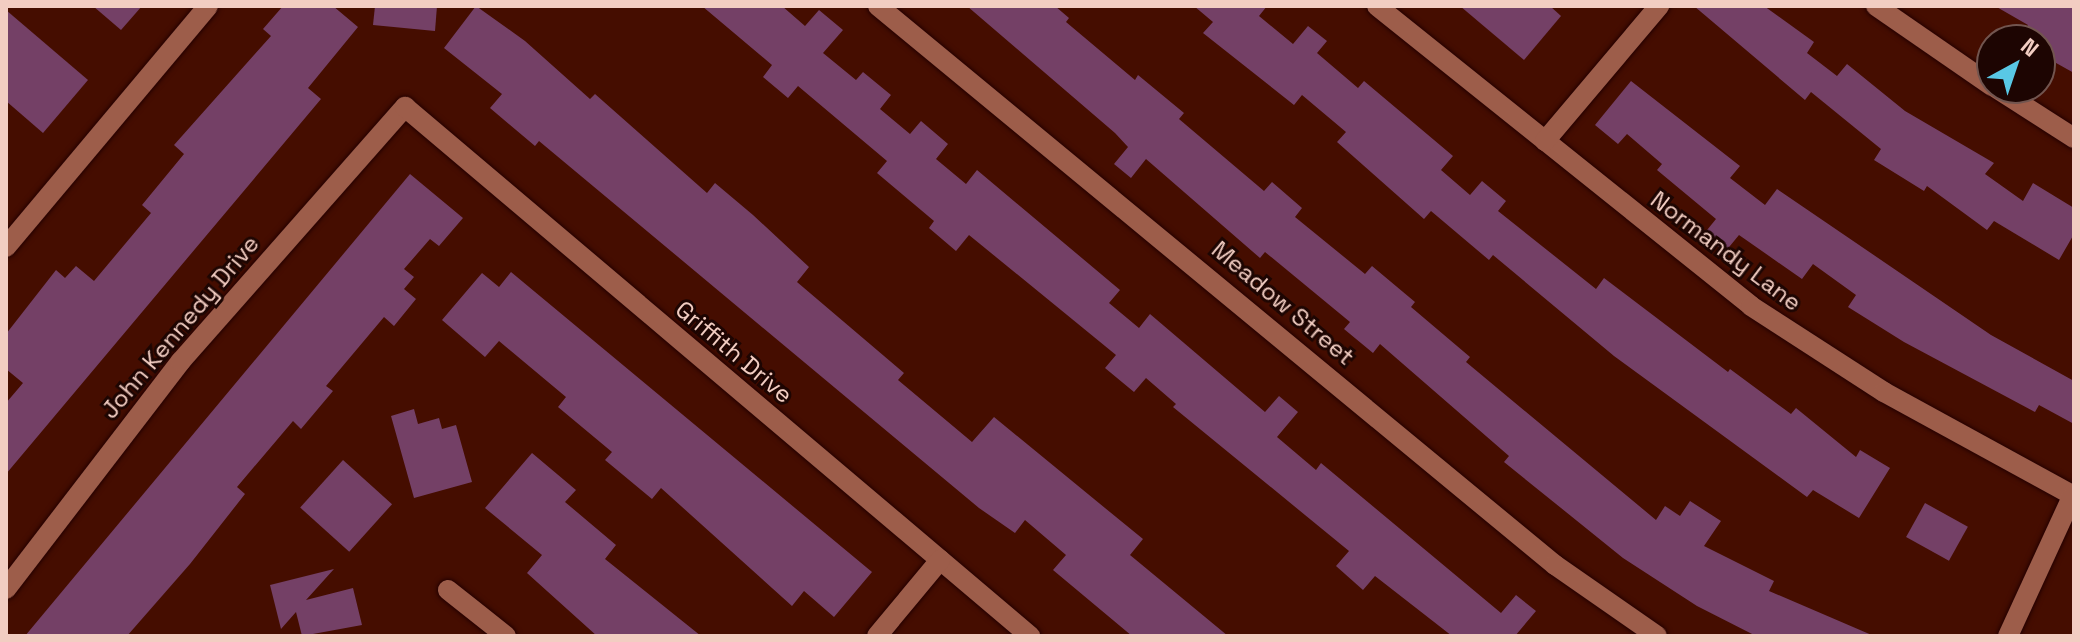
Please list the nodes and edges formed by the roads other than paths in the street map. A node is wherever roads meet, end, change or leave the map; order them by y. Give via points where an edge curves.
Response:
1 (208, 6) edge
2 (878, 6) edge
3 (1377, 6) edge
4 (1659, 6) edge
5 (1876, 6) edge
6 (1976, 75) edge
7 (2021, 104) edge
8 (405, 107) joint
9 (2074, 138) edge
10 (1545, 141) junction
11 (6, 247) edge
12 (2074, 496) edge
13 (940, 560) junction
14 (6, 589) edge
15 (448, 590) dead end
16 (506, 636) edge
17 (877, 636) edge
18 (1030, 636) edge
19 (1657, 636) edge
20 (2008, 636) edge

1 - 11 street
2 - 19 street, Meadow Street via 1555,565
3 - 10 street, Normandy Lane
4 - 10 street
5 - 6 street
7 - 9 street
8 - 13 street, Griffith Drive
8 - 14 street, John Kennedy Drive via 181,361
10 - 12 street, Normandy Lane via 1751,306 1884,392
12 - 20 street
13 - 17 street
13 - 18 street, Griffith Drive
15 - 16 street

